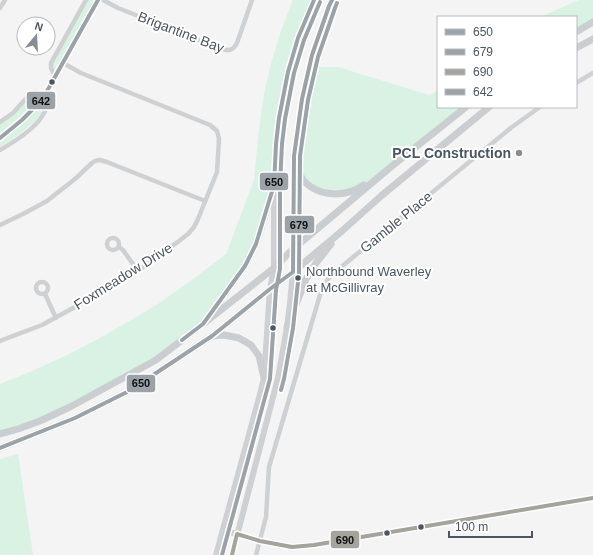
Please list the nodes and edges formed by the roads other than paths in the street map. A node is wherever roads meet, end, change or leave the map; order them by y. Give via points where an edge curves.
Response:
1 (4, 0) edge
2 (86, 0) edge
3 (98, 0) edge
4 (103, 0) edge
5 (252, 0) edge
6 (314, 0) edge
7 (332, 0) edge
8 (0, 8) edge
9 (593, 22) edge
10 (577, 31) edge
11 (593, 38) edge
12 (577, 47) edge
13 (64, 63) junction
14 (593, 73) edge
15 (56, 76) junction
16 (577, 82) edge
17 (43, 98) junction
18 (465, 108) edge
19 (488, 108) edge
20 (539, 108) edge
21 (0, 122) edge
22 (0, 138) edge
23 (0, 150) edge
24 (294, 156) junction
25 (392, 166) junction
26 (274, 185) junction
27 (205, 201) junction
28 (0, 225) edge
29 (342, 231) junction
30 (119, 247) dead end
31 (292, 250) junction
32 (274, 268) junction
33 (138, 271) junction
34 (293, 272) junction
35 (270, 289) junction
36 (45, 294) dead end
37 (56, 318) junction
38 (203, 324) junction
39 (287, 327) junction
40 (212, 336) junction
41 (0, 341) edge
42 (264, 378) junction
43 (0, 434) edge
44 (0, 448) edge
45 (593, 498) edge
46 (223, 530) junction
47 (237, 534) junction
48 (260, 540) junction
49 (216, 555) edge
50 (232, 555) edge
51 (256, 555) edge

1 - 8 street
2 - 15 street via 51,63
3 - 13 main road
4 - 5 street, Brigantine Bay via 231,50 235,48
6 - 26 main road via 298,38 288,72 279,118
7 - 24 main road via 312,55
9 - 10 main road
11 - 12 main road
13 - 15 main road
13 - 27 street, Foxmeadow Drive via 81,73 210,125 217,131 217,172
14 - 16 street
15 - 17 main road
17 - 21 street via 36,92 31,93 13,113
17 - 22 main road via 31,114
17 - 23 street via 46,111 44,115 20,137
18 - 25 main road
19 - 29 main road
20 - 48 street, Gamble Place via 512,127 328,279 320,295 269,467 266,517
24 - 25 main road via 298,171 305,181 316,190 328,194 350,192 360,188
24 - 31 main road
25 - 31 main road
26 - 32 main road
26 - 38 main road via 256,244 245,266
27 - 28 street via 100,160 92,163 47,201
27 - 33 street, Foxmeadow Drive via 194,227 188,234
29 - 34 main road
29 - 39 main road via 306,279
30 - 33 street
31 - 32 main road
31 - 34 main road
32 - 35 main road
32 - 38 main road
33 - 37 street, Foxmeadow Drive
34 - 35 main road
34 - 39 main road
35 - 40 main road
35 - 42 main road
36 - 37 street
37 - 41 street, Foxmeadow Drive
38 - 43 main road via 156,360 70,408
39 - 47 main road via 278,378
40 - 42 main road via 239,338 250,345 259,356
40 - 44 main road via 129,391 75,418
42 - 46 main road
45 - 48 main road via 314,545 292,547
46 - 47 main road
46 - 49 main road
47 - 48 main road
47 - 50 main road
48 - 51 street, Gamble Place

